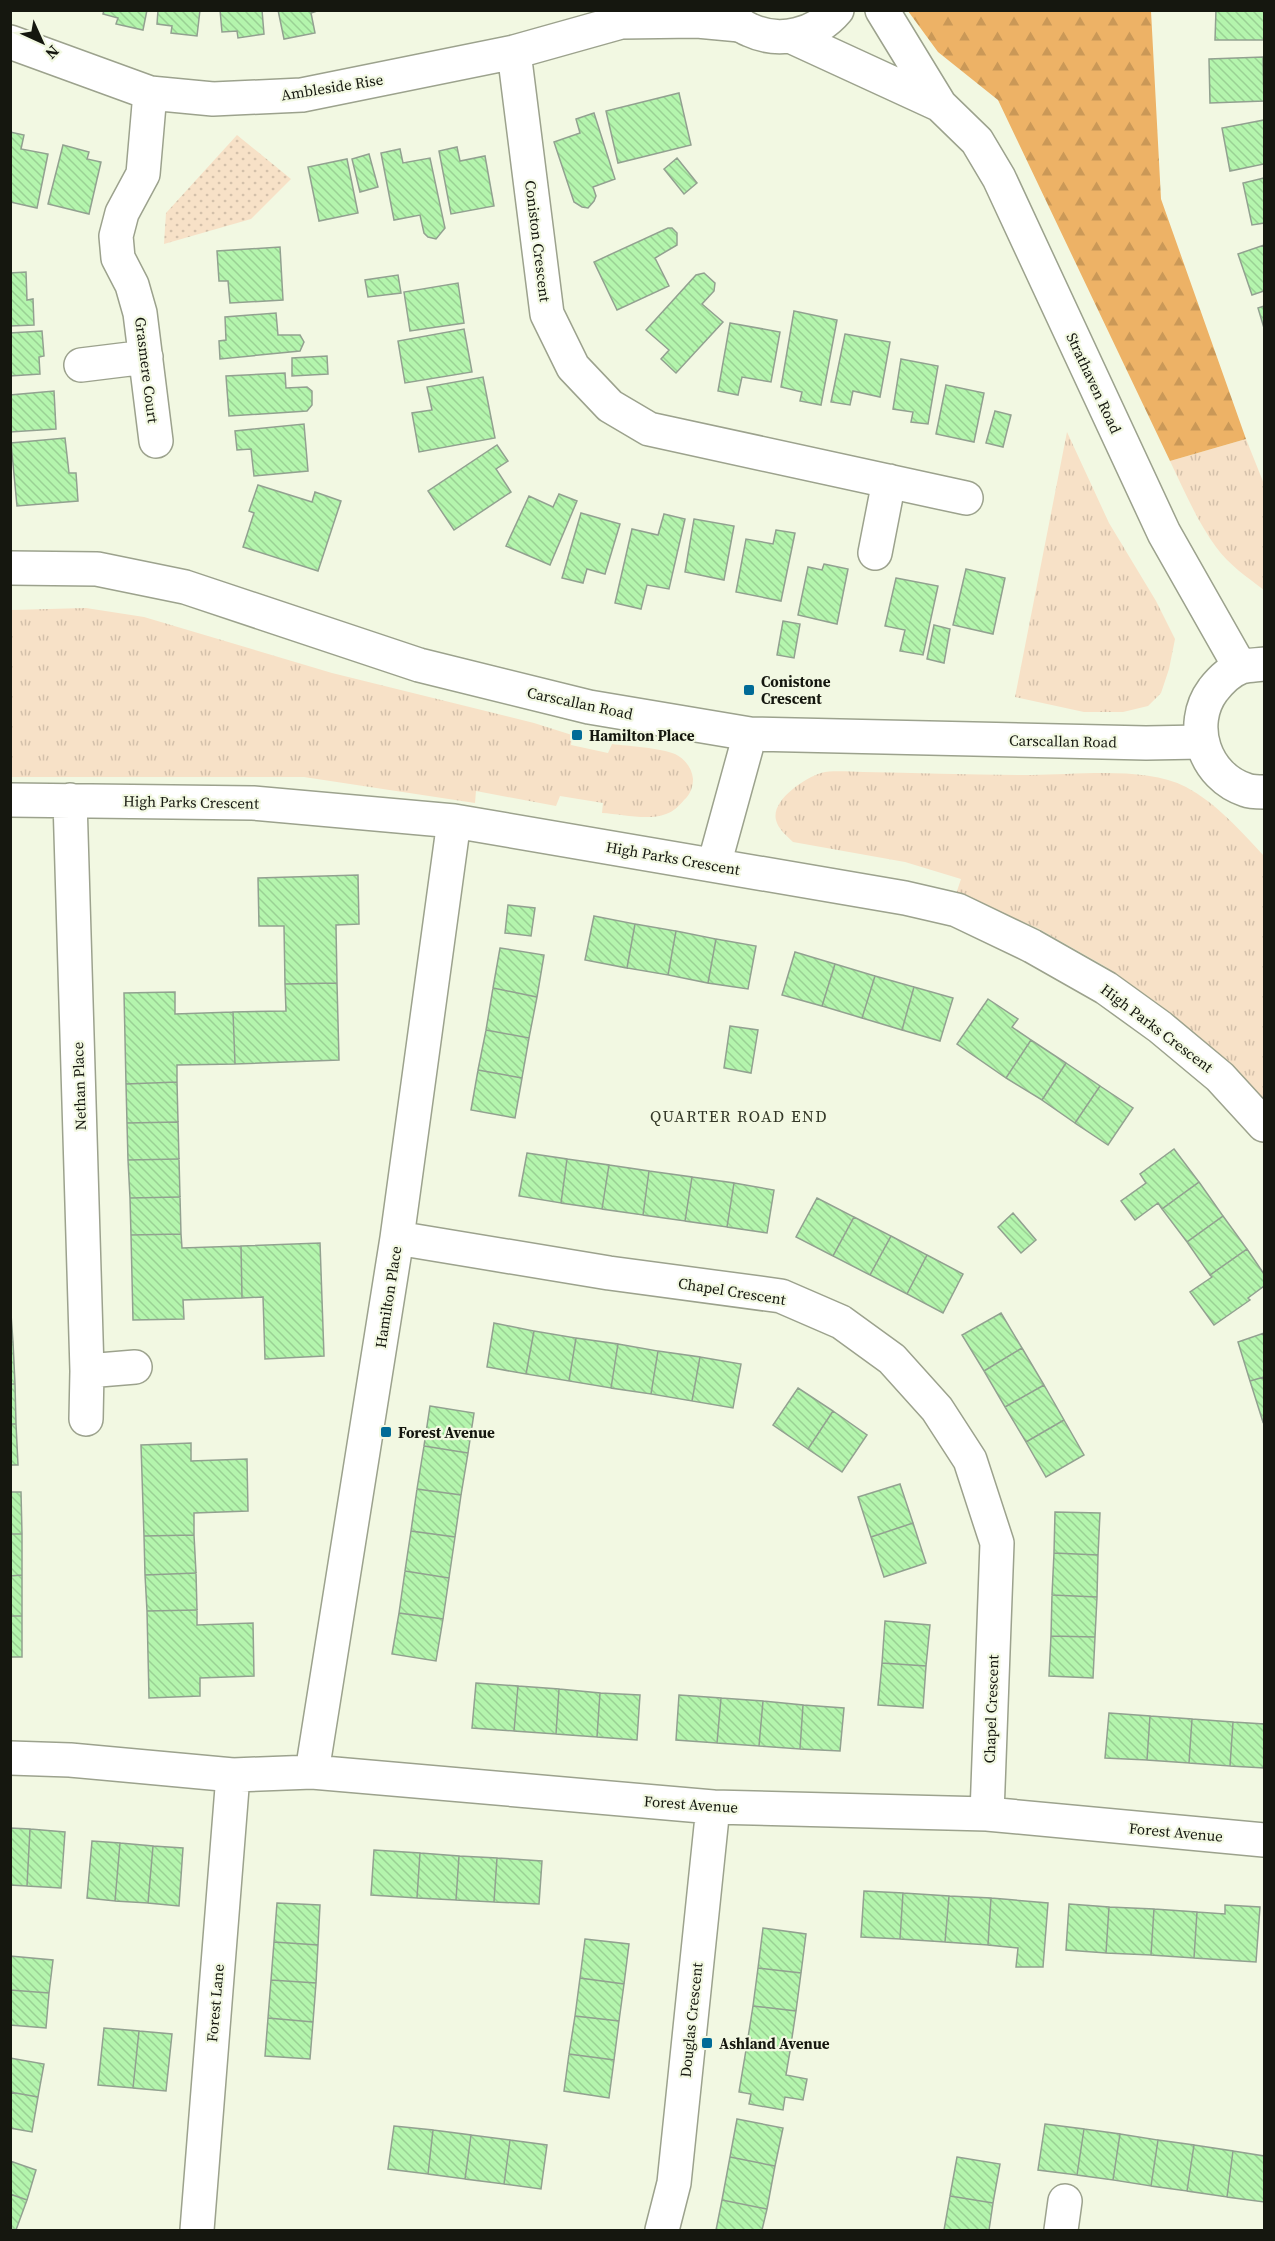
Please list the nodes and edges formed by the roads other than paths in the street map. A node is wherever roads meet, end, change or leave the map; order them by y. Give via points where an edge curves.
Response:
1 (837, 10) edge
2 (882, 10) edge
3 (629, 16) edge
4 (732, 17) edge
5 (790, 36) junction
6 (10, 42) edge
7 (514, 52) junction
8 (150, 93) junction
9 (940, 105) junction
10 (146, 357) junction
11 (81, 365) dead end
12 (156, 441) dead end
13 (889, 482) junction
14 (966, 498) dead end
15 (875, 552) dead end
16 (10, 568) edge
17 (1252, 665) edge
18 (750, 734) junction
19 (1202, 742) junction
20 (1264, 792) edge
21 (10, 800) edge
22 (70, 800) junction
23 (454, 821) junction
24 (714, 864) junction
25 (1264, 1125) edge
26 (397, 1238) junction
27 (135, 1367) dead end
28 (87, 1371) junction
29 (86, 1419) dead end
30 (10, 1758) edge
31 (312, 1772) junction
32 (233, 1775) junction
33 (713, 1808) junction
34 (987, 1814) junction
35 (1264, 1840) edge
36 (197, 2230) edge
37 (662, 2230) edge

1 - 5 street via 812,30
2 - 9 street, Strathaven Road
3 - 4 street, Ambleside Rise via 697,21
3 - 7 street, Ambleside Rise
4 - 5 street, Ambleside Rise via 764,35
5 - 9 street, Strathaven Road
6 - 8 street, Ambleside Rise
7 - 8 street, Ambleside Rise via 302,95 213,99
7 - 13 street, Coniston Crescent via 547,314 573,367 610,406 649,429
8 - 10 street, Grasmere Court via 143,174 122,213 116,236 118,258 141,313
9 - 17 street, Strathaven Road via 977,141 999,178 1164,533
10 - 11 street
10 - 12 street, Grasmere Court
13 - 14 street, Coniston Crescent
13 - 15 street
16 - 18 street, Carscallan Road via 97,569 184,587 419,665 589,707
17 - 19 street, Strathaven Road via 1220,680 1207,698 1200,720
18 - 19 street, Carscallan Road
18 - 24 street
19 - 20 street, Strathaven Road via 1210,763 1226,779 1246,790
21 - 22 street, High Parks Crescent
22 - 23 street, High Parks Crescent via 253,803
22 - 28 street, Nethan Place
23 - 24 street, High Parks Crescent
23 - 26 street, Hamilton Place
24 - 25 street, High Parks Crescent via 905,898 968,915 1106,988 1220,1077
26 - 31 street, Hamilton Place
26 - 34 street, Chapel Crescent via 781,1296 841,1322 892,1359 937,1409 970,1460 997,1543
27 - 28 street
28 - 29 street, Nethan Place
30 - 32 street, Forest Avenue
31 - 32 street, Forest Avenue
31 - 33 street, Forest Avenue
32 - 36 street, Forest Lane
33 - 34 street, Forest Avenue
33 - 37 street, Douglas Crescent via 674,2183
34 - 35 street, Forest Avenue

